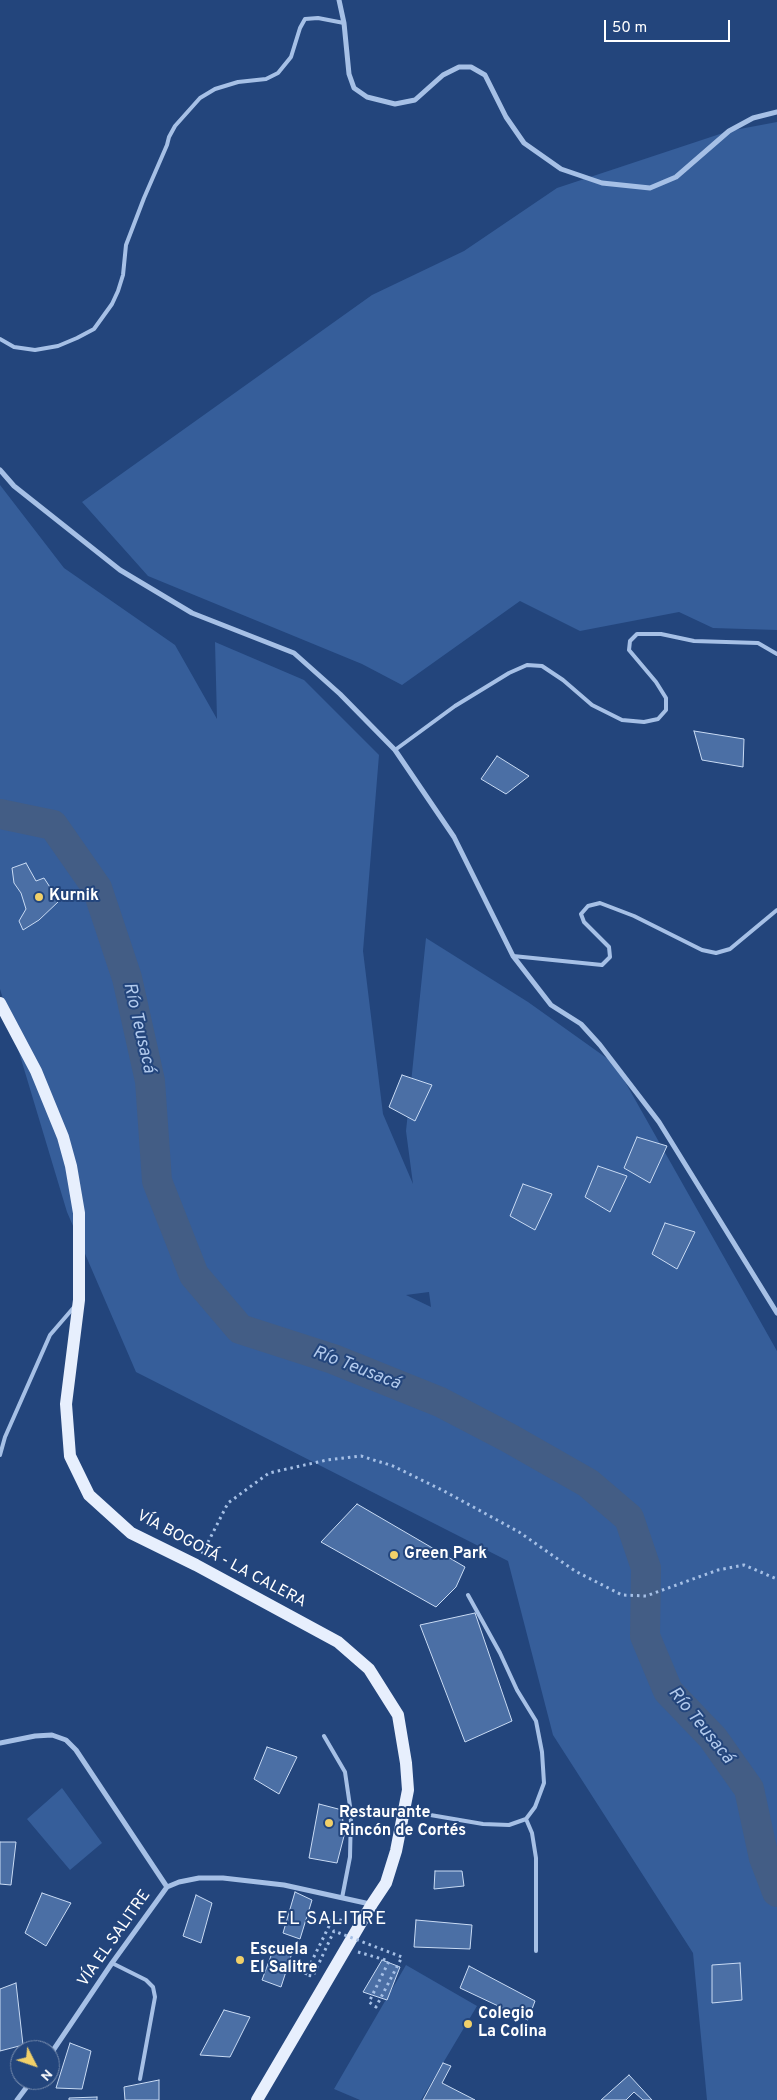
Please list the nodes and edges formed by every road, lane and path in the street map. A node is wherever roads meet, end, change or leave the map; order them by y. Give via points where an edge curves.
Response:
1 (339, 0) edge
2 (344, 23) junction
3 (777, 112) edge
4 (0, 339) edge
5 (0, 470) edge
6 (777, 654) edge
7 (395, 750) junction
8 (777, 910) edge
9 (513, 956) junction
10 (0, 1004) edge
11 (79, 1300) junction
12 (777, 1313) edge
13 (0, 1455) edge
14 (196, 1565) junction
15 (777, 1579) edge
16 (468, 1595) dead end
17 (324, 1736) dead end
18 (0, 1743) edge
19 (404, 1811) junction
20 (526, 1819) junction
21 (167, 1887) junction
22 (342, 1898) junction
23 (372, 1904) junction
24 (332, 1920) dead end
25 (345, 1949) junction
26 (536, 1951) dead end
27 (112, 1963) junction
28 (60, 2040) edge
29 (140, 2079) dead end
30 (257, 2100) edge

1 - 2 street
2 - 3 street via 349,74 354,88 367,97 395,104 415,100 443,75 459,67 470,67 485,75 506,117 524,143 561,169 602,183 650,188 676,178 729,130 753,118
2 - 4 lane via 305,19 291,57 278,73 266,79 215,89 200,98 176,126 126,245 118,291 94,329 58,346 35,350 14,347
5 - 7 street via 14,486 120,570 192,613 294,653
6 - 7 lane via 758,643 694,641 661,634 637,634 630,641 629,650 666,698 666,710 658,719 644,722 622,720 592,705 542,666 527,665 455,706
7 - 9 street via 454,837
8 - 9 lane via 730,949 716,953 702,950 600,903 588,906 581,914 584,922 609,947 610,957 602,965
9 - 12 street via 551,1005 581,1024 600,1045 659,1122
10 - 11 main road, VÍA BOGOTÁ - LA CALERA via 36,1071 63,1137 71,1166 79,1213
11 - 13 lane via 50,1336
11 - 14 main road, VÍA BOGOTÁ - LA CALERA via 66,1404 70,1456 90,1495 131,1533
14 - 15 path via 228,1503 269,1473 361,1456 392,1466 444,1492 519,1532 575,1571 622,1595 646,1596 718,1570 744,1565
14 - 19 main road, VÍA BOGOTÁ - LA CALERA via 338,1642 369,1669 398,1715 408,1790
16 - 20 lane via 536,1721 544,1784 535,1807
17 - 22 lane via 345,1772 351,1813 350,1857
18 - 21 street via 52,1735 66,1740
19 - 20 lane via 483,1824 509,1825
19 - 23 main road, VÍA BOGOTÁ - LA CALERA via 386,1883
20 - 26 lane via 536,1858
21 - 22 street, VÍA EL SALITRE via 199,1878 224,1878 284,1885
21 - 27 street, VÍA EL SALITRE
22 - 23 street, VÍA EL SALITRE
23 - 25 main road, VÍA BOGOTÁ - LA CALERA
24 - 25 path, bridge via 305,1975 314,1976 334,1931 402,1956 376,2007 369,2002 388,1961
25 - 30 main road, VÍA BOGOTÁ - LA CALERA
27 - 28 street, VÍA EL SALITRE
27 - 29 lane via 146,1980 153,1987 155,1997

